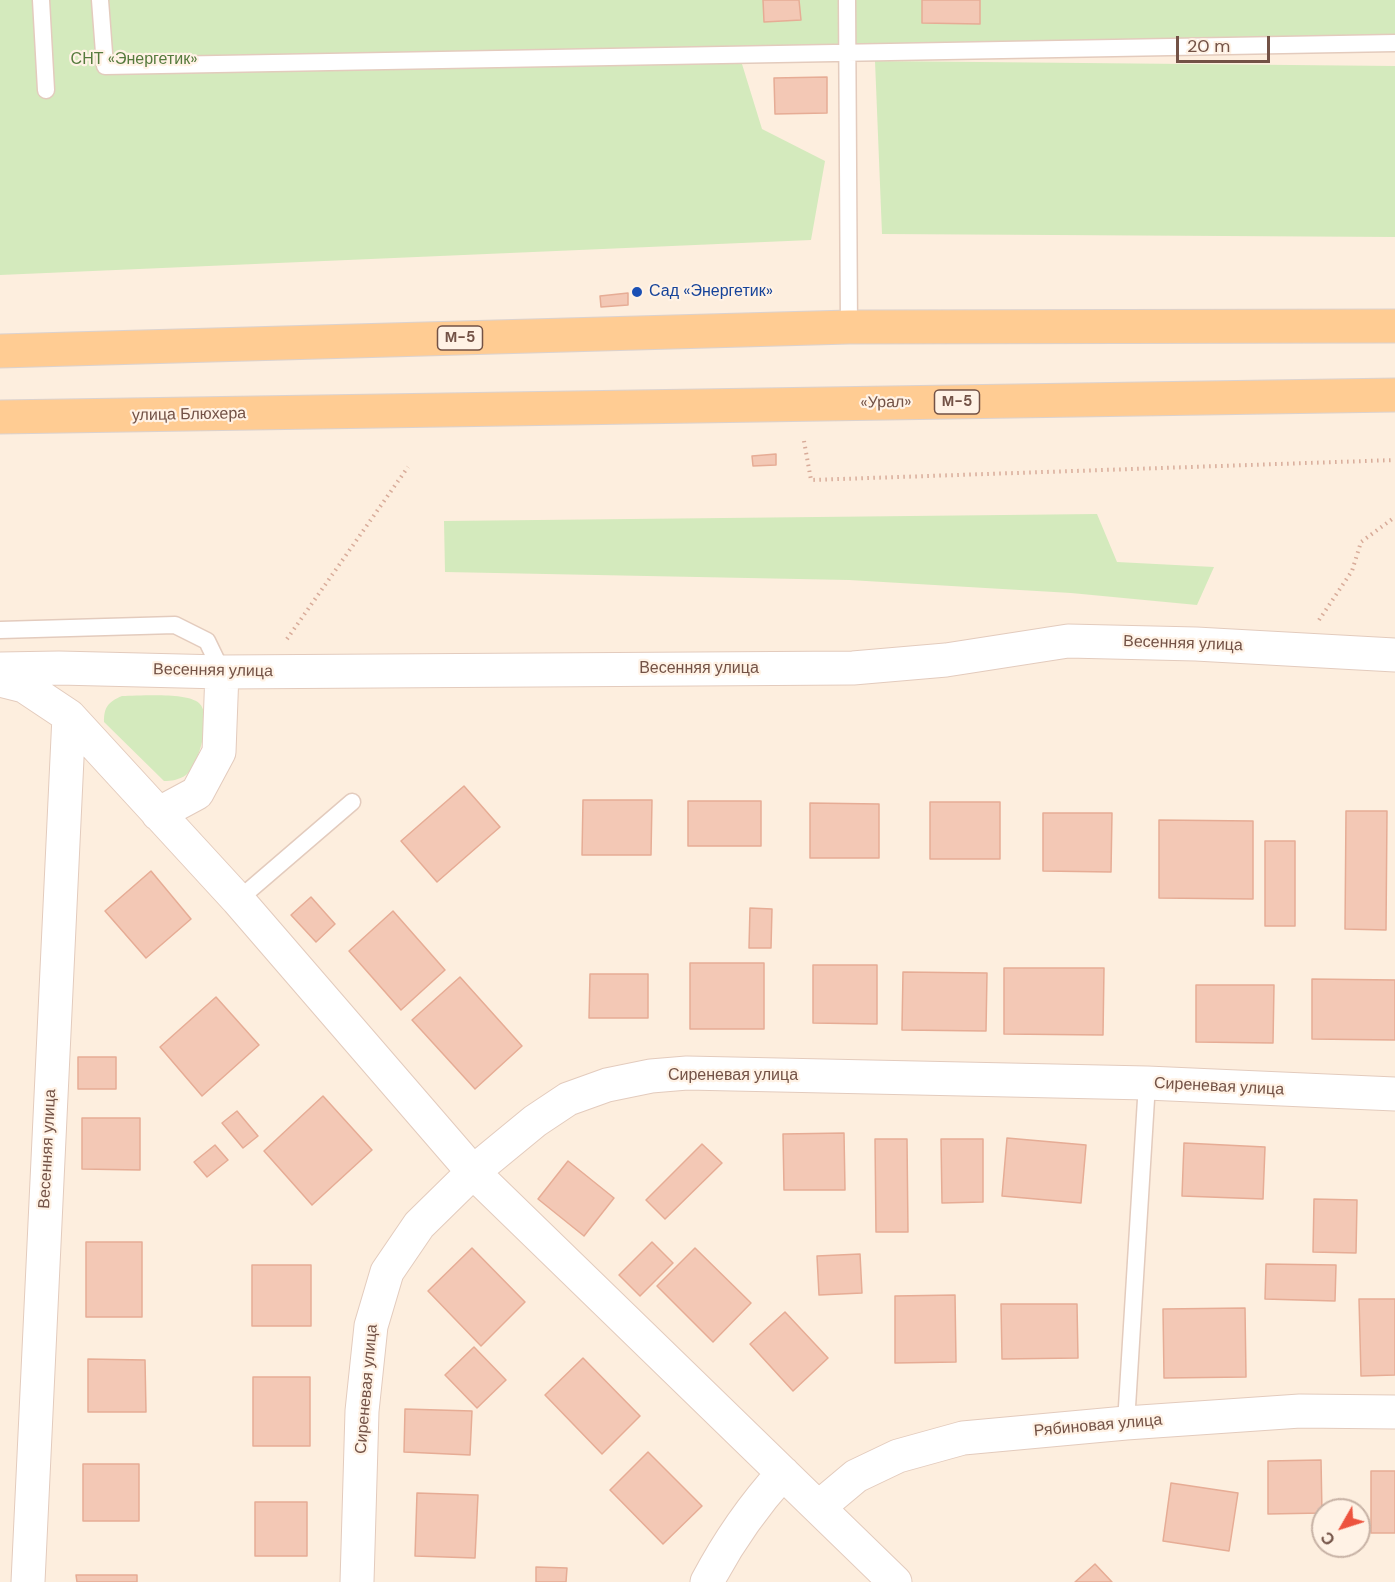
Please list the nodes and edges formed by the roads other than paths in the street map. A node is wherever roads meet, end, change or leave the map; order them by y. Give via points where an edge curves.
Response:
1 (41, 0) edge
2 (100, 0) edge
3 (841, 0) edge
4 (847, 0) edge
5 (847, 23) junction
6 (1395, 42) edge
7 (847, 54) junction
8 (45, 90) dead end
9 (1395, 326) edge
10 (849, 327) junction
11 (0, 351) edge
12 (1395, 394) edge
13 (377, 412) joint
14 (0, 417) edge
15 (0, 630) edge
16 (1395, 655) edge
17 (0, 669) edge
18 (222, 672) junction
19 (0, 680) edge
20 (69, 716) junction
21 (352, 802) dead end
22 (158, 814) junction
23 (238, 900) junction
24 (1147, 1083) junction
25 (1395, 1095) edge
26 (472, 1173) junction
27 (1395, 1412) edge
28 (1126, 1422) junction
29 (783, 1473) junction
30 (819, 1508) junction
31 (28, 1582) edge
32 (357, 1582) edge
33 (707, 1582) edge
34 (895, 1582) edge

1 - 8 lane
2 - 7 lane via 105,66
3 - 5 lane
4 - 5 lane
5 - 7 lane
6 - 7 lane
7 - 10 lane
9 - 10 main road, М-5
10 - 11 main road, М-5
12 - 13 main road, «Урал» / М-5
13 - 14 main road, улица Блюхера
15 - 18 lane via 175,625 207,641
16 - 18 street, Весенняя улица via 1068,640 946,660 854,668
17 - 18 street, Весенняя улица
18 - 22 street via 219,752 197,793
19 - 20 street via 24,686
20 - 22 street
20 - 31 street, Весенняя улица
21 - 23 lane
22 - 23 street
23 - 26 street
24 - 25 street, Сиреневая улица
24 - 26 street, Сиреневая улица via 687,1073 651,1076 607,1085 568,1100
24 - 28 lane
26 - 29 street
26 - 32 street, Сиреневая улица via 419,1225 387,1272 371,1326 362,1411
27 - 28 street, Рябиновая улица via 1300,1411
28 - 30 street, Рябиновая улица via 963,1438 898,1456 856,1476
29 - 30 street
29 - 33 street via 726,1546
30 - 34 street

